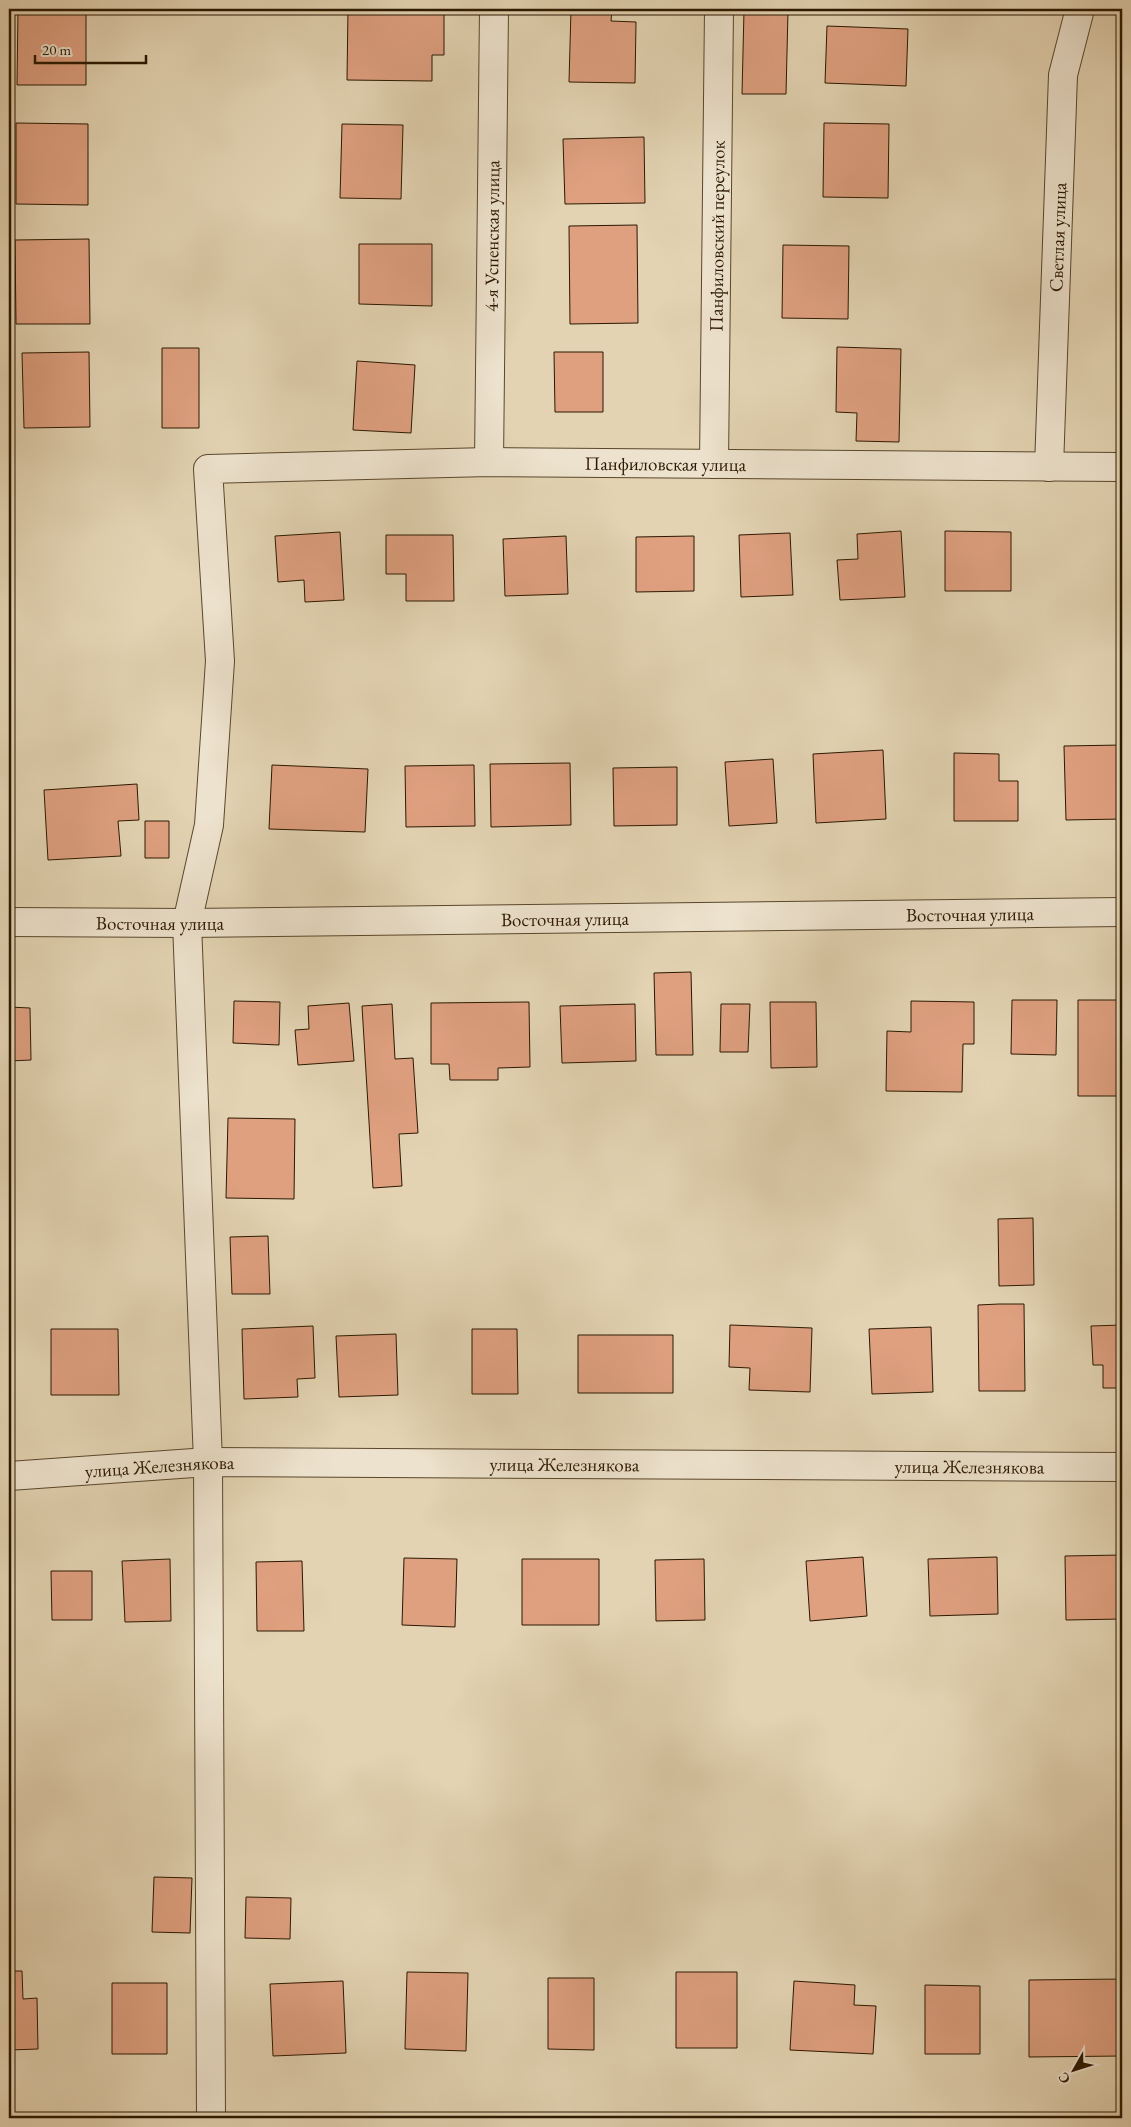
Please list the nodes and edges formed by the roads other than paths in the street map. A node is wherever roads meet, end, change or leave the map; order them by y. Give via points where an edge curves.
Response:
1 (494, 9) edge
2 (719, 9) edge
3 (1080, 9) edge
4 (489, 462) junction
5 (714, 464) junction
6 (1049, 466) junction
7 (1122, 467) edge
8 (1122, 912) edge
9 (9, 922) edge
10 (187, 923) junction
11 (208, 1462) junction
12 (1122, 1467) edge
13 (9, 1476) edge
14 (211, 2118) edge

1 - 4 street, 4-я Успенская улица
2 - 5 street, Панфиловский переулок
3 - 6 street, Светлая улица via 1063,75
4 - 5 street, Панфиловская улица
4 - 10 street, Панфиловская улица via 208,469 220,661 209,825
5 - 6 street, Панфиловская улица
6 - 7 street, Панфиловская улица
8 - 10 street, Восточная улица
9 - 10 street, Восточная улица
10 - 11 street
11 - 12 street, улица Железнякова
11 - 13 street, улица Железнякова
11 - 14 street

